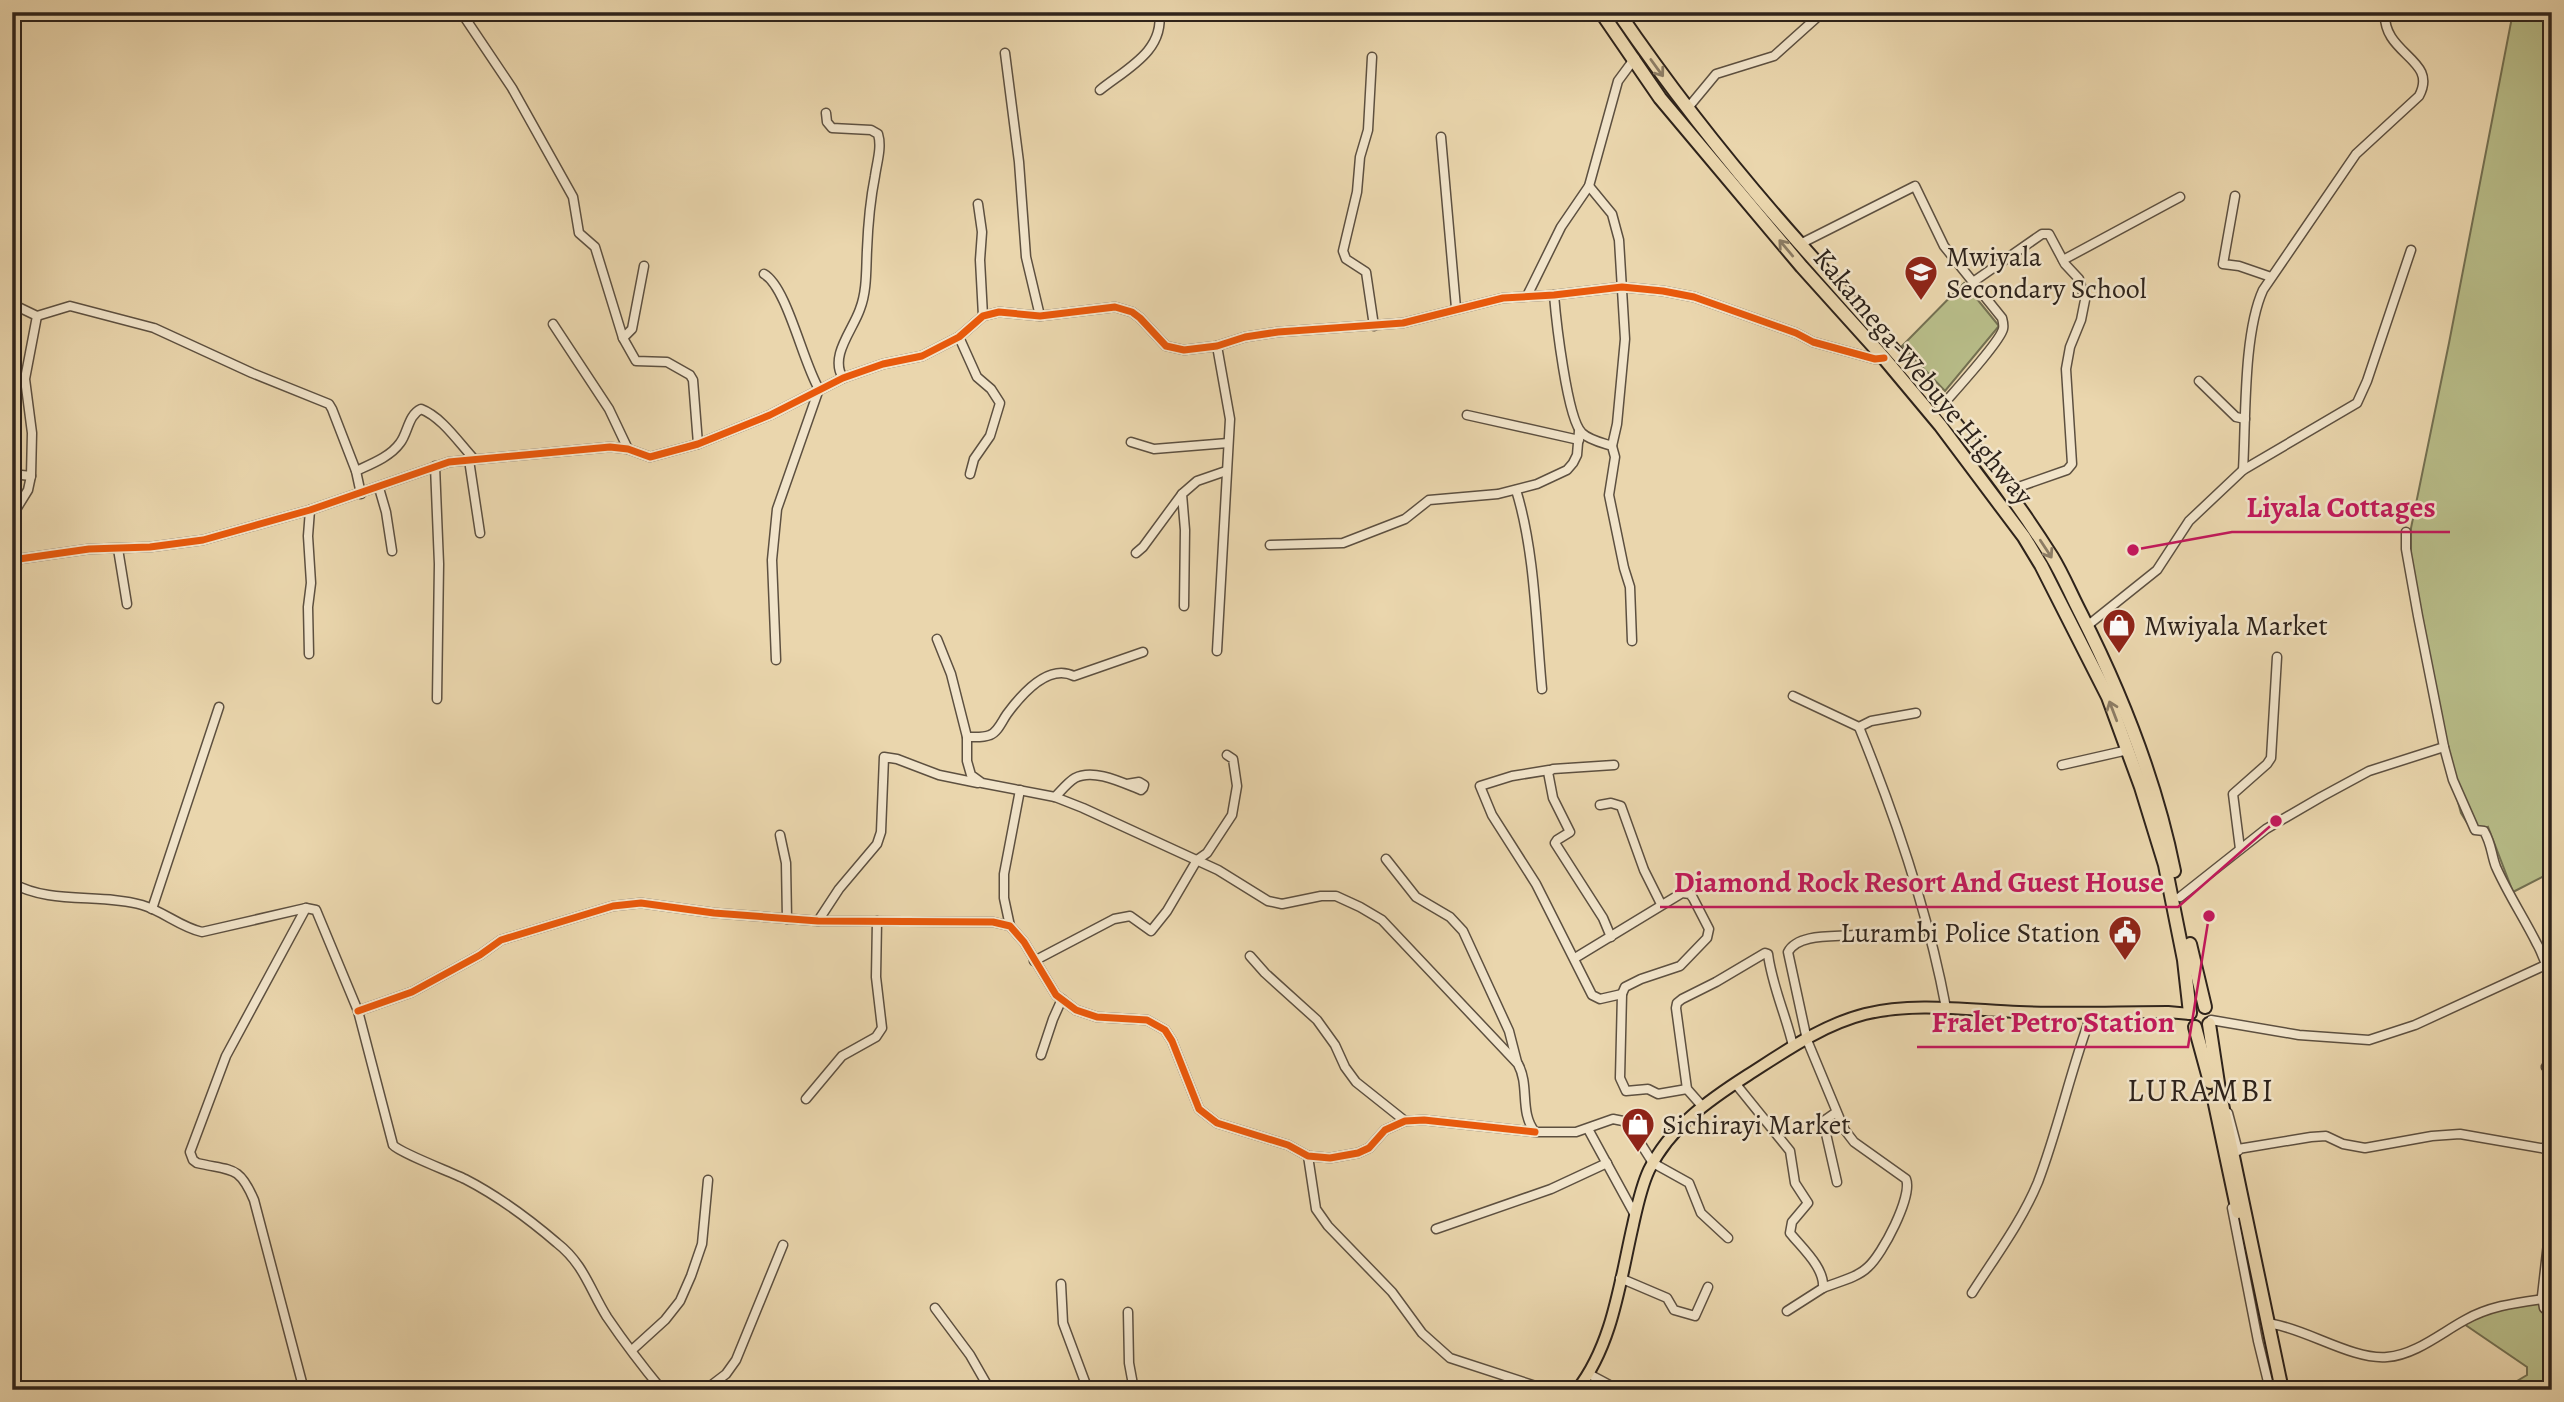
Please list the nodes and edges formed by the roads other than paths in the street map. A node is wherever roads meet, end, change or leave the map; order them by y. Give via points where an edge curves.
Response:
1 (461, 12) edge
2 (1158, 12) edge
3 (1601, 12) edge
4 (1618, 12) edge
5 (1823, 12) edge
6 (2385, 12) edge
7 (1005, 52) dead end
8 (1372, 57) dead end
9 (1635, 58) junction
10 (1100, 90) dead end
11 (1687, 109) junction
12 (826, 113) dead end
13 (1440, 137) dead end
14 (1589, 186) junction
15 (2235, 196) dead end
16 (2180, 197) dead end
17 (978, 204) dead end
18 (1800, 244) junction
19 (2411, 250) dead end
20 (2063, 260) junction
21 (644, 265) dead end
22 (764, 275) dead end
23 (2271, 277) junction
24 (1973, 282) junction
25 (1622, 287) junction
26 (1554, 295) junction
27 (1527, 296) junction
28 (12, 303) edge
29 (1456, 308) junction
30 (37, 316) junction
31 (984, 316) junction
32 (1040, 316) junction
33 (553, 324) dead end
34 (1374, 326) junction
35 (958, 337) junction
36 (623, 338) junction
37 (1217, 346) junction
38 (1884, 358) junction
39 (843, 378) junction
40 (2199, 381) dead end
41 (819, 389) junction
42 (1941, 407) junction
43 (1467, 415) dead end
44 (2245, 419) junction
45 (1579, 435) junction
46 (1131, 442) dead end
47 (1228, 443) junction
48 (698, 444) junction
49 (1612, 446) junction
50 (628, 449) junction
51 (471, 460) junction
52 (435, 466) junction
53 (2243, 470) junction
54 (356, 471) junction
55 (1226, 471) junction
56 (12, 474) edge
57 (970, 474) dead end
58 (31, 476) junction
59 (379, 488) junction
60 (1516, 491) junction
61 (2007, 491) junction
62 (361, 494) junction
63 (1182, 494) junction
64 (310, 510) junction
65 (12, 516) edge
66 (2406, 532) dead end
67 (480, 533) dead end
68 (1270, 545) dead end
69 (118, 549) junction
70 (392, 551) dead end
71 (1136, 553) dead end
72 (12, 560) edge
73 (127, 604) dead end
74 (1184, 606) dead end
75 (2087, 625) junction
76 (937, 639) dead end
77 (1632, 641) dead end
78 (1217, 651) dead end
79 (1143, 652) dead end
80 (309, 654) dead end
81 (2277, 657) dead end
82 (776, 660) dead end
83 (1542, 689) dead end
84 (1793, 696) dead end
85 (437, 698) dead end
86 (219, 707) dead end
87 (1916, 713) dead end
88 (1859, 727) junction
89 (967, 737) junction
90 (2444, 747) junction
91 (2128, 750) junction
92 (1227, 755) dead end
93 (1614, 765) dead end
94 (2062, 765) dead end
95 (1549, 770) junction
96 (982, 783) junction
97 (1127, 785) dead end
98 (1020, 790) junction
99 (1055, 797) junction
100 (1600, 805) dead end
101 (780, 835) dead end
102 (2240, 849) junction
103 (1386, 859) dead end
104 (1197, 860) junction
105 (12, 883) edge
106 (2180, 897) junction
107 (1661, 904) junction
108 (306, 908) junction
109 (152, 909) junction
110 (788, 919) junction
111 (818, 921) junction
112 (877, 921) junction
113 (1010, 926) junction
114 (1854, 935) dead end
115 (1611, 937) junction
116 (1250, 956) dead end
117 (1576, 958) junction
118 (1034, 961) junction
119 (2550, 967) edge
120 (1622, 994) junction
121 (1062, 999) junction
122 (2205, 1007) junction
123 (1946, 1008) junction
124 (358, 1012) junction
125 (2091, 1013) junction
126 (2192, 1018) junction
127 (2210, 1022) junction
128 (1807, 1040) junction
129 (1793, 1046) junction
130 (1041, 1055) dead end
131 (1518, 1064) junction
132 (2552, 1079) edge
133 (1735, 1083) junction
134 (1687, 1088) junction
135 (2220, 1090) junction
136 (806, 1100) dead end
137 (1702, 1106) junction
138 (1835, 1113) junction
139 (2552, 1113) edge
140 (1405, 1121) junction
141 (1588, 1129) junction
142 (2552, 1130) edge
143 (1535, 1132) junction
144 (2238, 1149) junction
145 (2550, 1150) edge
146 (2224, 1154) junction
147 (1308, 1156) junction
148 (1607, 1163) junction
149 (1653, 1163) junction
150 (708, 1180) dead end
151 (1837, 1182) dead end
152 (2552, 1208) edge
153 (1635, 1215) junction
154 (1436, 1229) dead end
155 (1728, 1238) dead end
156 (783, 1245) dead end
157 (1620, 1278) junction
158 (1061, 1284) dead end
159 (1708, 1287) dead end
160 (1823, 1288) junction
161 (1972, 1293) dead end
162 (2543, 1299) junction
163 (934, 1308) dead end
164 (1787, 1311) dead end
165 (1128, 1312) dead end
166 (2552, 1315) edge
167 (2273, 1324) junction
168 (632, 1350) junction
169 (1589, 1374) junction
170 (304, 1390) edge
171 (662, 1390) edge
172 (705, 1390) edge
173 (990, 1390) edge
174 (1088, 1390) edge
175 (1134, 1390) edge
176 (1548, 1390) edge
177 (1577, 1390) edge
178 (1619, 1390) edge
179 (2270, 1390) edge
180 (2277, 1390) edge
181 (2285, 1390) edge

1 - 36 street via 512,89 573,197 579,233 595,247
2 - 10 street via 1160,26 1144,57
3 - 9 highway, Kakamega-Webuye Highway
4 -> 11 highway, Kakamega-Webuye Highway
5 - 11 street via 1774,56 1716,75
6 - 23 street via 2390,39 2419,68 2424,87 2356,154
7 - 32 street via 1026,257
8 - 34 street via 1368,130 1343,251 1346,259 1366,272
9 - 14 street via 1618,81
38 -> 9 highway, Kakamega-Webuye Highway via 1660,98
11 - 18 highway, Kakamega-Webuye Highway
12 - 39 street via 832,128 870,130 879,137 862,305 838,359
13 - 29 street
14 - 25 street via 1615,221
14 - 27 street via 1561,227
15 - 23 street via 2223,264
16 - 20 street
17 - 31 street
18 - 24 street via 1915,186 1944,246
18 - 42 highway, Kakamega-Webuye Highway
19 - 53 street via 2357,403
20 - 24 street via 2049,234 2042,234
20 - 61 street via 2079,279 2085,300 2066,369 2073,464
21 - 36 street via 632,329
22 - 41 street via 776,285
23 - 44 street via 2254,316
24 - 42 street via 2002,318 2002,332
25 - 26 street
25 - 38 street via 1694,297 1813,342
25 - 49 street via 1625,339
26 - 27 street
26 - 45 street via 1558,343
27 - 29 street
28 - 30 street
29 - 34 street
30 - 54 street via 70,306 154,328 323,401 332,409
30 - 58 street via 26,379
31 - 32 street via 999,312
31 - 35 street
32 - 37 street via 1115,307 1140,317 1172,349
33 - 50 street via 609,409
34 - 37 street via 1278,332
35 - 39 street via 922,356
35 - 57 street via 976,377 1000,403 990,436
36 - 48 street via 636,360 667,362 690,375 695,387
37 - 47 street via 1230,419
91 -> 38 highway, Kakamega-Webuye Highway via 2082,643 2024,537
39 - 41 street
40 - 44 street via 2236,417
41 - 48 street
41 - 82 street via 777,509 772,559
42 - 61 highway, Kakamega-Webuye Highway
43 - 45 street
44 - 53 street
45 - 49 street
45 - 60 street via 1577,455 1567,470
46 - 47 street via 1154,449
47 - 55 street
48 - 50 street via 650,457
49 - 77 street via 1615,457 1609,495 1630,587
50 - 51 street
51 - 52 street
51 - 54 street via 445,428 421,409 412,416 396,448
51 - 67 street
52 - 59 street
52 - 85 street
53 - 75 street via 2189,521 2157,570
54 - 62 street
55 - 63 street via 1197,481
55 - 78 street
56 - 58 street
58 - 65 street
59 - 62 street
59 - 70 street
60 - 68 street via 1429,500 1405,519 1343,543
60 - 83 street via 1527,539
61 -> 75 highway, Kakamega-Webuye Highway via 2053,560
62 - 64 street
63 - 71 street
63 - 74 street
64 - 69 street via 203,540
64 - 80 street
66 - 90 street
69 - 72 street
69 - 73 street
75 - 106 highway, Kakamega-Webuye Highway via 2130,721
76 - 89 street
79 - 89 street via 1074,676 1064,672 1044,678 1028,689 995,732
81 - 102 street via 2271,758 2233,794
84 - 88 street
86 - 109 street
87 - 88 street
88 - 123 street via 1917,887
89 - 96 street via 971,775
90 - 102 street via 2369,771 2266,829
90 - 119 street via 2465,811 2475,830 2484,831 2492,845 2495,864
91 - 94 street
91 - 126 highway, Kakamega-Webuye Highway via 2165,865
92 - 104 street via 1233,759 1237,786 1232,815 1207,853
93 - 95 street
95 - 115 street via 1553,798 1570,832 1555,844
95 - 117 street via 1480,786 1492,815
96 - 98 street
96 - 111 street via 884,757 877,844
97 - 99 street via 1093,774 1081,775
98 - 99 street
98 - 113 street via 1004,874
99 - 104 street
100 - 107 street via 1621,806
101 - 110 street
102 - 106 street
103 - 131 street via 1416,897 1450,917 1463,931 1509,1031
104 - 118 street via 1151,931 1130,916 1114,919
104 - 131 street via 1268,901 1282,904 1336,896 1371,913
105 - 109 street via 32,891
106 - 122 highway, Kakamega-Webuye Highway
107 - 115 street
107 - 120 street via 1682,892 1690,894 1708,935 1680,966 1641,979 1625,987
108 - 109 street via 202,932
108 - 124 street via 320,915
108 - 170 street via 226,1056 190,1152 197,1163 235,1172 246,1181
110 - 111 street
110 - 124 street via 641,903 613,906 501,940 412,992
111 - 112 street
112 - 113 street
112 - 136 street via 876,978 882,1028 842,1056
113 - 118 street
114 - 128 street via 1808,939 1793,944 1788,952
115 - 117 street
116 - 140 street via 1317,1020 1356,1082
117 - 120 street via 1596,998
118 - 121 street
119 - 127 street via 2415,1025 2368,1040
120 - 134 street via 1620,1078 1626,1091 1648,1089 1658,1094
121 - 130 street
121 - 147 street via 1097,1017 1156,1024 1172,1041 1191,1093 1206,1117
122 - 126 highway via 2198,1007
122 - 127 highway
123 - 125 main road
123 - 128 main road via 1864,1015
124 - 168 street via 396,1149 468,1180 556,1242 581,1267 607,1317
125 - 126 main road via 2168,1012
125 - 161 street via 2037,1184
126 - 127 highway via 2204,1027
126 - 146 highway, Kakamega-Webuye Highway via 2205,1057
127 - 135 highway
128 - 129 main road
128 - 138 street
129 - 133 main road
129 - 134 street via 1768,954 1762,953 1677,1003
131 - 143 street via 1524,1074 1525,1109
132 - 139 street
133 - 137 main road
133 - 160 street via 1790,1151 1795,1183 1808,1203 1792,1222 1790,1233 1819,1272
134 - 137 street
135 - 144 street
135 - 181 highway
137 - 149 main road
138 - 151 street via 1824,1125
138 - 160 street via 1854,1142 1906,1179 1908,1192 1870,1266
140 - 143 street
140 - 147 street via 1385,1130 1369,1149 1358,1153
141 - 143 street
141 - 148 street
141 - 149 street via 1613,1119 1623,1121
142 - 145 street
144 - 145 street via 2326,1136 2365,1148 2460,1134
144 - 167 street
146 - 179 street via 2243,1271
146 - 180 highway, Kakamega-Webuye Highway
147 - 176 street via 1317,1209 1328,1226 1392,1292 1436,1348 1450,1358
148 - 153 street
148 - 154 street via 1551,1189
149 - 153 main road
149 - 155 street via 1689,1183 1701,1213
150 - 168 street via 702,1244 680,1301
152 - 162 street
153 - 157 main road
156 - 172 street via 736,1360
157 - 159 street via 1667,1298 1674,1310 1695,1316
157 - 169 main road via 1609,1327
158 - 174 street via 1063,1323
160 - 164 street
162 - 166 street via 2544,1308
162 - 167 street via 2503,1304 2398,1356 2384,1358
163 - 173 street
165 - 175 street
167 - 181 street
168 - 171 street
169 - 177 main road
169 - 178 street

